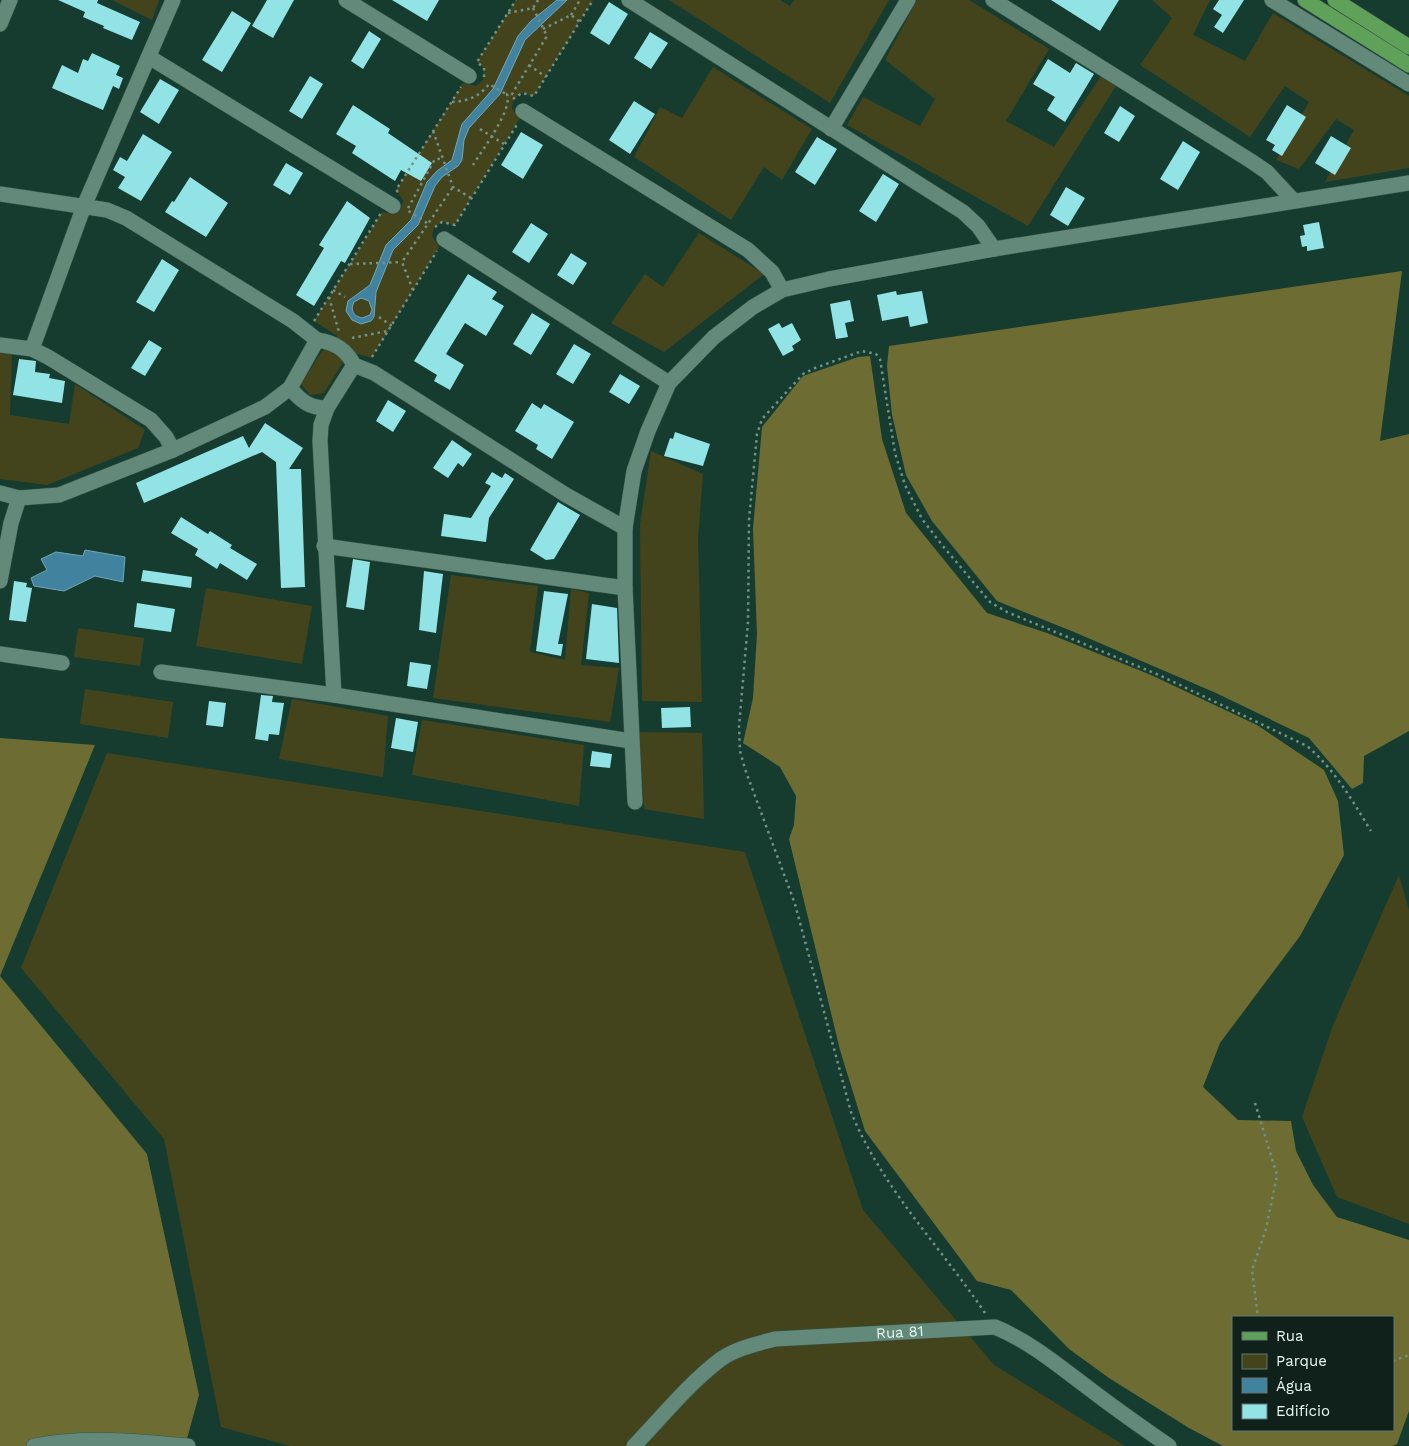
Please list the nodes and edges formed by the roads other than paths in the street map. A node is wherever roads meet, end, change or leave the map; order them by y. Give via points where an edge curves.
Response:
1 (10, 0) edge
2 (174, 0) edge
3 (346, 0) edge
4 (629, 0) edge
5 (908, 0) edge
6 (993, 0) edge
7 (1272, 0) edge
8 (1305, 0) edge
9 (1335, 0) edge
10 (0, 24) edge
11 (1409, 47) edge
12 (150, 57) junction
13 (1409, 65) edge
14 (473, 81) road end
15 (1409, 84) edge
16 (518, 111) road end
17 (831, 129) junction
18 (1409, 182) edge
19 (0, 194) edge
20 (1294, 201) junction
21 (394, 205) road end
22 (84, 206) junction
23 (439, 239) road end
24 (994, 249) junction
25 (782, 290) junction
26 (319, 333) junction
27 (0, 346) edge
28 (32, 349) junction
29 (354, 365) junction
30 (669, 383) junction
31 (290, 388) junction
32 (327, 408) junction
33 (173, 450) junction
34 (0, 493) edge
35 (19, 498) junction
36 (625, 528) junction
37 (324, 546) junction
38 (0, 581) edge
39 (625, 588) junction
40 (0, 654) edge
41 (62, 663) dead end
42 (161, 672) dead end
43 (334, 695) junction
44 (631, 741) junction
45 (635, 802) dead end
46 (34, 1446) edge
47 (188, 1446) edge
48 (634, 1446) edge
49 (1169, 1446) edge

1 - 10 street
2 - 12 street
3 - 14 street
4 - 17 street
5 - 17 street
6 - 20 street via 1251,161 1267,172
7 - 15 street
8 - 13 main road
9 - 11 main road
12 - 21 street
12 - 22 street
16 - 25 street via 748,250 767,267
17 - 24 street via 963,212 978,226
18 - 20 street
19 - 22 street
20 - 24 street
22 - 26 street via 126,218 292,321
22 - 28 street
23 - 30 street
24 - 25 street
25 - 30 street via 753,307 714,337
26 - 29 street via 344,350
26 - 31 street
27 - 28 street
28 - 33 street via 151,420 163,432
29 - 32 street
29 - 36 street via 374,373 566,495
30 - 36 street via 634,471
31 - 32 street via 308,405
31 - 33 street via 265,407
32 - 37 street via 320,441
33 - 35 street via 59,495
34 - 35 street
35 - 38 street via 8,532
36 - 39 street
37 - 39 street
37 - 43 street
39 - 44 street
40 - 41 street
42 - 43 street
43 - 44 street
44 - 45 street
46 - 47 street via 109,1440
48 - 49 street, Rua 81 via 716,1363 747,1346 775,1339 995,1327 1036,1348

